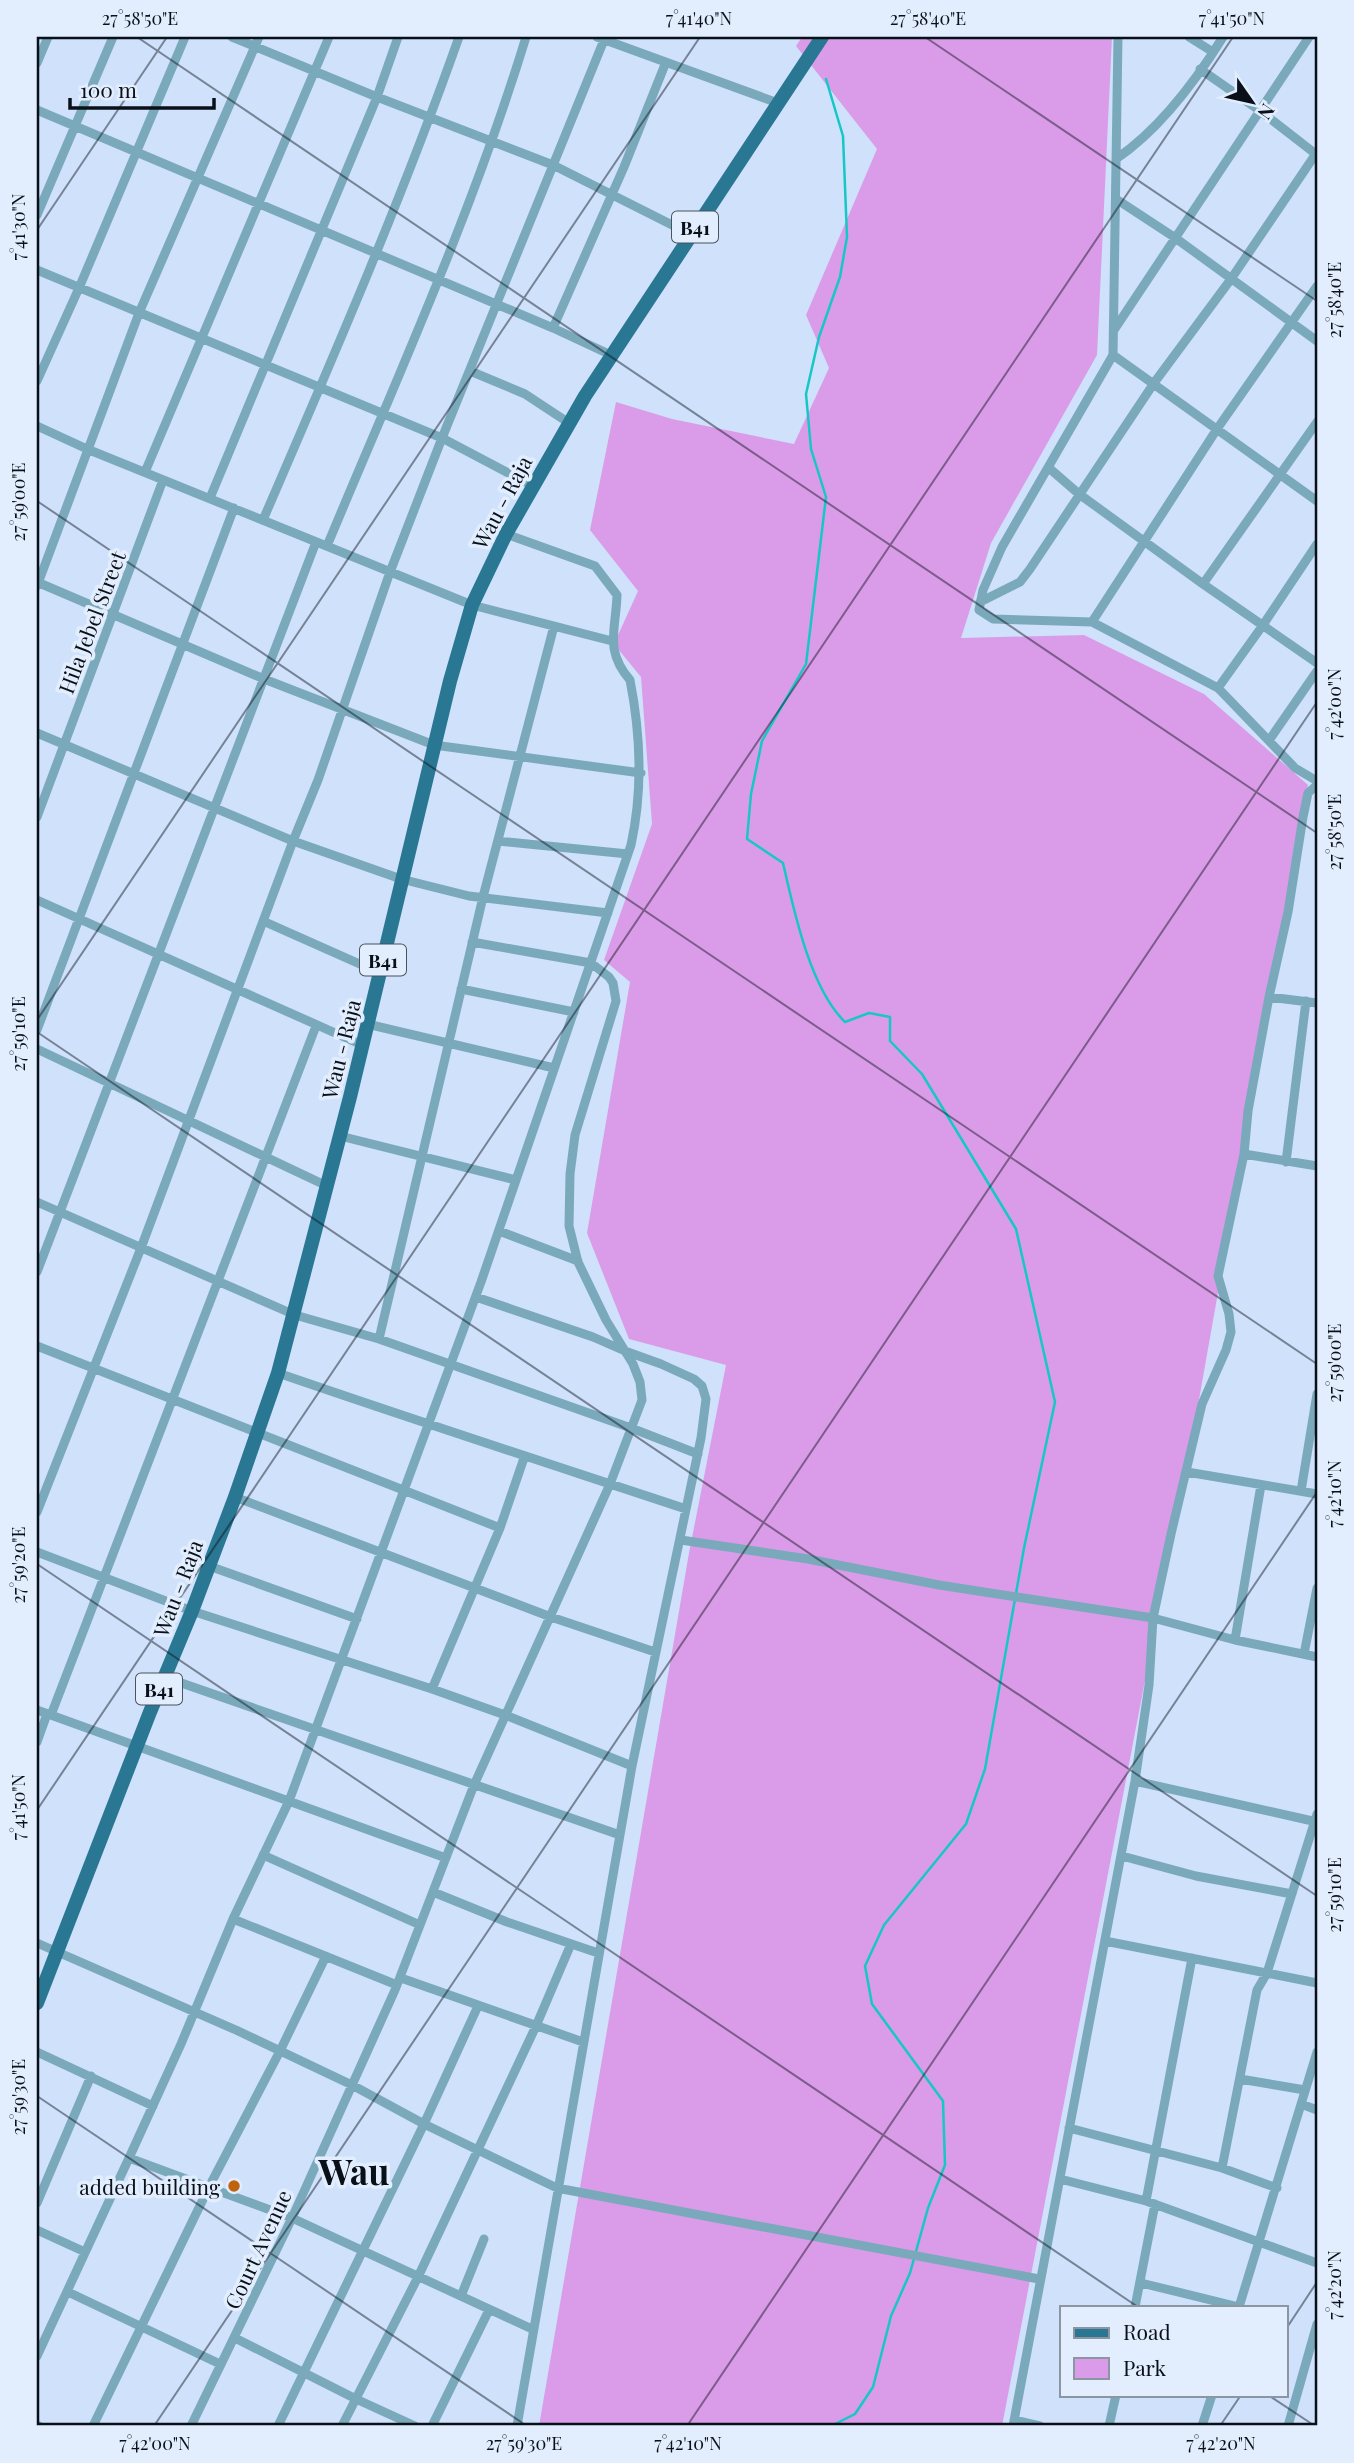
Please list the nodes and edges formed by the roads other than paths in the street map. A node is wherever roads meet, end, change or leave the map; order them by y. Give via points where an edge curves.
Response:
1 (48, 37) edge
2 (113, 37) edge
3 (186, 37) edge
4 (232, 37) edge
5 (328, 37) edge
6 (398, 37) edge
7 (459, 37) edge
8 (526, 37) edge
9 (822, 37) edge
10 (1118, 37) edge
11 (1189, 37) edge
12 (1223, 37) edge
13 (1309, 37) edge
14 (601, 38) edge
15 (257, 41) edge
16 (1213, 52) junction
17 (666, 62) junction
18 (37, 63) edge
19 (1200, 69) junction
20 (314, 72) junction
21 (377, 97) junction
22 (778, 103) junction
23 (37, 110) edge
24 (1259, 110) junction
25 (430, 118) junction
26 (75, 127) junction
27 (490, 142) junction
28 (136, 152) junction
29 (1317, 154) edge
30 (1116, 159) junction
31 (553, 165) junction
32 (198, 178) junction
33 (611, 194) junction
34 (1116, 199) junction
35 (258, 204) junction
36 (37, 215) edge
37 (321, 230) junction
38 (690, 234) junction
39 (1174, 237) junction
40 (377, 253) junction
41 (37, 270) edge
42 (438, 279) junction
43 (1231, 279) junction
44 (1317, 286) edge
45 (79, 288) junction
46 (497, 304) junction
47 (139, 313) junction
48 (1292, 322) junction
49 (553, 328) junction
50 (1114, 330) junction
51 (202, 339) junction
52 (1317, 341) edge
53 (611, 355) junction
54 (1113, 355) junction
55 (265, 365) junction
56 (470, 371) junction
57 (37, 381) edge
58 (1154, 383) junction
59 (320, 388) junction
60 (382, 414) junction
61 (1317, 422) edge
62 (569, 423) junction
63 (37, 426) edge
64 (1217, 429) junction
65 (442, 438) junction
66 (87, 449) junction
67 (1049, 468) junction
68 (145, 472) junction
69 (1279, 474) junction
70 (163, 480) junction
71 (533, 486) junction
72 (1079, 494) junction
73 (210, 498) junction
74 (1317, 501) edge
75 (234, 508) junction
76 (263, 520) junction
77 (506, 534) junction
78 (1143, 540) junction
79 (316, 542) junction
80 (1317, 544) edge
81 (327, 546) junction
82 (390, 572) junction
83 (37, 583) edge
84 (1203, 584) junction
85 (980, 602) junction
86 (472, 605) junction
87 (113, 614) junction
88 (1092, 622) junction
89 (1263, 625) junction
90 (554, 626) junction
91 (612, 641) junction
92 (183, 644) junction
93 (1317, 663) edge
94 (1317, 671) edge
95 (264, 678) junction
96 (1218, 688) junction
97 (343, 711) junction
98 (37, 733) edge
99 (1270, 739) junction
100 (64, 744) junction
101 (434, 746) junction
102 (520, 758) junction
103 (134, 773) junction
104 (641, 773) junction
105 (1317, 783) edge
106 (215, 808) junction
107 (37, 817) edge
108 (293, 841) junction
109 (498, 841) junction
110 (628, 854) junction
111 (401, 879) junction
112 (483, 897) junction
113 (37, 900) edge
114 (608, 913) junction
115 (78, 918) junction
116 (263, 921) junction
117 (472, 942) junction
118 (159, 955) junction
119 (592, 963) junction
120 (380, 973) junction
121 (461, 989) junction
122 (237, 990) junction
123 (1269, 997) junction
124 (1306, 1001) junction
125 (1317, 1003) edge
126 (574, 1012) junction
127 (368, 1024) junction
128 (316, 1026) junction
129 (37, 1030) edge
130 (447, 1043) junction
131 (362, 1045) junction
132 (37, 1049) edge
133 (554, 1068) junction
134 (109, 1083) junction
135 (189, 1120) junction
136 (340, 1136) junction
137 (1244, 1154) junction
138 (266, 1156) junction
139 (423, 1156) junction
140 (1286, 1162) junction
141 (1317, 1166) edge
142 (516, 1180) junction
143 (327, 1186) junction
144 (37, 1202) edge
145 (60, 1212) junction
146 (499, 1231) junction
147 (141, 1248) junction
148 (578, 1261) junction
149 (37, 1272) edge
150 (218, 1281) junction
151 (476, 1297) junction
152 (295, 1315) junction
153 (379, 1339) junction
154 (37, 1346) edge
155 (625, 1351) junction
156 (450, 1366) junction
157 (93, 1368) junction
158 (278, 1373) junction
159 (1317, 1394) edge
160 (172, 1399) junction
161 (429, 1423) junction
162 (631, 1428) junction
163 (258, 1432) junction
164 (698, 1454) junction
165 (524, 1458) junction
166 (1187, 1472) junction
167 (610, 1484) junction
168 (1261, 1485) junction
169 (404, 1491) junction
170 (1301, 1491) junction
171 (1317, 1494) edge
172 (235, 1497) junction
173 (686, 1509) junction
174 (37, 1512) edge
175 (500, 1528) junction
176 (681, 1540) junction
177 (37, 1552) edge
178 (382, 1552) junction
179 (209, 1566) junction
180 (105, 1578) junction
181 (475, 1588) junction
182 (1317, 1588) edge
183 (192, 1611) junction
184 (551, 1617) junction
185 (1153, 1618) junction
186 (357, 1619) junction
187 (1235, 1640) junction
188 (655, 1651) junction
189 (1304, 1654) junction
190 (1317, 1657) edge
191 (342, 1661) junction
192 (164, 1677) junction
193 (432, 1689) junction
194 (37, 1710) edge
195 (49, 1714) junction
196 (505, 1716) junction
197 (316, 1729) junction
198 (37, 1742) edge
199 (136, 1747) junction
200 (632, 1766) junction
201 (1135, 1781) junction
202 (474, 1786) junction
203 (289, 1801) junction
204 (1316, 1819) edge
205 (620, 1835) junction
206 (262, 1855) junction
207 (1122, 1856) junction
208 (446, 1858) junction
209 (433, 1892) junction
210 (1292, 1894) junction
211 (233, 1919) junction
212 (421, 1925) junction
213 (1105, 1941) junction
214 (37, 1943) edge
215 (571, 1944) junction
216 (57, 1952) junction
217 (598, 1953) junction
218 (326, 1956) junction
219 (1192, 1958) junction
220 (1267, 1973) junction
221 (399, 1982) junction
222 (1317, 1983) edge
223 (37, 2003) edge
224 (478, 2006) junction
225 (195, 2011) junction
226 (536, 2026) junction
227 (583, 2042) junction
228 (280, 2051) junction
229 (37, 2052) edge
230 (1317, 2052) edge
231 (91, 2076) junction
232 (1240, 2079) junction
233 (352, 2085) junction
234 (1305, 2090) junction
235 (1301, 2104) junction
236 (153, 2106) junction
237 (1317, 2110) edge
238 (424, 2124) junction
239 (1069, 2128) junction
240 (476, 2149) junction
241 (1155, 2150) junction
242 (130, 2158) junction
243 (1222, 2168) junction
244 (1060, 2179) junction
245 (209, 2187) junction
246 (557, 2188) junction
247 (1277, 2188) junction
248 (1151, 2202) junction
249 (37, 2203) edge
250 (292, 2218) junction
251 (37, 2230) edge
252 (484, 2239) dead end
253 (1259, 2241) junction
254 (364, 2250) junction
255 (85, 2252) junction
256 (1317, 2263) edge
257 (418, 2277) junction
258 (1039, 2279) junction
259 (1141, 2283) junction
260 (68, 2292) junction
261 (461, 2297) junction
262 (1135, 2306) edge
263 (1235, 2306) edge
264 (1239, 2306) edge
265 (489, 2311) junction
266 (1317, 2324) edge
267 (141, 2326) junction
268 (533, 2329) junction
269 (235, 2338) junction
270 (37, 2356) edge
271 (220, 2364) junction
272 (304, 2371) junction
273 (1116, 2396) edge
274 (1212, 2396) edge
275 (356, 2399) junction
276 (1013, 2423) edge
277 (93, 2426) edge
278 (191, 2426) edge
279 (278, 2426) edge
280 (342, 2426) edge
281 (415, 2426) edge
282 (432, 2426) edge
283 (517, 2426) edge
284 (1040, 2426) edge
285 (1109, 2426) edge
286 (1202, 2426) edge
287 (1288, 2426) edge

1 - 18 street
2 - 26 street
3 - 28 street
4 - 15 street
5 - 20 street
6 - 21 street
7 - 25 street
8 - 27 street
9 - 22 main road, Wau - Raja / B41
10 - 30 street
11 - 16 street
12 - 16 street
13 - 24 street
14 - 17 street
14 - 31 street
15 - 20 street
15 - 32 street
16 - 19 street
17 - 22 street
17 - 33 street
19 - 24 street
19 - 30 street via 1159,122
20 - 21 street
20 - 35 street
21 - 25 street
21 - 37 street
22 - 38 main road, Wau - Raja / B41
23 - 26 street
24 - 29 street
24 - 39 street
25 - 27 street
25 - 40 street
26 - 28 street
26 - 36 street
27 - 31 street
27 - 42 street
28 - 32 street
28 - 45 street
29 - 43 street
30 - 34 street
31 - 33 street
31 - 46 street
32 - 35 street
32 - 47 street
33 - 38 street
33 - 49 street
34 - 39 street
34 - 50 street
35 - 37 street
35 - 51 street
37 - 40 street
37 - 55 street
38 - 53 main road, Wau - Raja / B41
39 - 43 street
39 - 50 street
40 - 42 street
40 - 59 street
41 - 45 street
42 - 46 street
42 - 60 street
43 - 48 street
43 - 58 street
44 - 48 street
45 - 47 street
45 - 57 street
46 - 49 street
46 - 56 street
47 - 51 street
47 - 66 street
48 - 52 street
48 - 64 street
49 - 53 street
50 - 54 street
51 - 55 street
51 - 68 street
53 - 62 main road, Wau - Raja / B41
54 - 58 street
54 - 67 street
55 - 59 street
55 - 73 street
56 - 62 street via 525,394
56 - 65 street
58 - 64 street
58 - 72 street
59 - 60 street
59 - 76 street
60 - 65 street
60 - 81 street
61 - 69 street
62 - 71 main road, Wau - Raja / B41
63 - 66 street
64 - 69 street
64 - 78 street
65 - 71 street
65 - 82 street
66 - 68 street
66 - 83 street
67 - 72 street
67 - 85 street via 1002,547
68 - 70 street
69 - 74 street
69 - 84 street
70 - 73 street
70 - 87 street, Hila Jebel Street
71 - 77 main road, Wau - Raja / B41
72 - 78 street
72 - 85 street via 1020,582
73 - 75 street
75 - 76 street
75 - 92 street
76 - 79 street
77 - 86 main road, Wau - Raja / B41
77 - 91 street via 595,566 617,595
78 - 84 street
78 - 88 street
79 - 81 street
79 - 95 street
80 - 89 street
81 - 82 street
82 - 86 street
82 - 97 street
83 - 87 street
84 - 89 street
85 - 88 street via 979,611 993,620
86 - 90 street
86 - 101 main road, Wau - Raja / B41
87 - 92 street
87 - 100 street, Hila Jebel Street
88 - 96 street
89 - 93 street
89 - 96 street
90 - 91 street
90 - 102 street
91 - 104 street via 614,654 630,680
92 - 95 street
92 - 103 street
94 - 99 street
95 - 97 street
95 - 106 street
96 - 99 street
97 - 101 street
97 - 108 street
98 - 100 street
99 - 105 street via 1295,768
100 - 103 street
100 - 107 street, Hila Jebel Street
101 - 102 street
101 - 111 main road, Wau - Raja / B41
102 - 104 street
102 - 109 street
103 - 106 street
103 - 115 street
104 - 110 street via 639,810
105 - 123 street via 1308,793
106 - 108 street
106 - 118 street
108 - 111 street
108 - 116 street
109 - 110 street
109 - 112 street
110 - 114 street
111 - 112 street
111 - 120 main road, Wau - Raja / B41
112 - 114 street
112 - 117 street
113 - 115 street
114 - 119 street
115 - 118 street
115 - 129 street
116 - 120 street
116 - 122 street
117 - 119 street
117 - 121 street
118 - 122 street
118 - 134 street
119 - 126 street
119 - 148 street, Court Avenue via 609,977 616,1001 573,1148 569,1226
120 - 127 main road, Wau - Raja / B41
121 - 126 street
121 - 130 street
122 - 128 street
122 - 135 street
123 - 124 street
123 - 137 street
124 - 125 street
124 - 140 street
126 - 133 street
127 - 130 street
127 - 131 main road, Wau - Raja / B41
128 - 131 street
128 - 138 street
130 - 133 street
130 - 139 street
131 - 136 main road, Wau - Raja / B41
132 - 134 street
133 - 142 street
134 - 135 street
134 - 145 street
135 - 138 street
135 - 147 street
136 - 139 street
136 - 143 main road, Wau - Raja / B41
137 - 140 street
137 - 166 street via 1218,1276 1231,1332 1202,1404
138 - 143 street
138 - 150 street
139 - 142 street
139 - 153 street
140 - 141 street
142 - 146 street
143 - 152 main road, Wau - Raja / B41
144 - 145 street
145 - 147 street
145 - 149 street
146 - 148 street
146 - 151 street
147 - 150 street
147 - 157 street
148 - 155 street, Court Avenue
150 - 152 street
150 - 160 street
151 - 155 street
151 - 156 street
152 - 153 street
152 - 158 main road, Wau - Raja / B41
153 - 156 street
154 - 157 street
155 - 162 street, Court Avenue via 634,1364 642,1401
155 - 164 street via 702,1386 706,1399
156 - 161 street
156 - 162 street
157 - 160 street
157 - 174 street
158 - 161 street
158 - 163 main road, Wau - Raja / B41
159 - 170 street
160 - 163 street
160 - 180 street
161 - 165 street
161 - 169 street
162 - 164 street
162 - 167 street, Court Avenue
163 - 169 street
163 - 172 main road, Wau - Raja / B41
164 - 173 street
165 - 167 street
165 - 175 street
166 - 168 street
166 - 185 street
167 - 173 street
167 - 184 street, Court Avenue
168 - 170 street
168 - 187 street
169 - 175 street
169 - 178 street
170 - 171 street
172 - 178 street
172 - 179 main road, Wau - Raja / B41
173 - 176 street
175 - 181 street
176 - 185 street
176 - 188 street
177 - 180 street
178 - 181 street
178 - 186 street
179 - 183 main road, Wau - Raja / B41
179 - 186 street
180 - 183 street
180 - 195 street
181 - 184 street
181 - 193 street
182 - 189 street
183 - 191 street
183 - 192 main road, Wau - Raja / B41
184 - 188 street
184 - 196 street, Court Avenue
185 - 187 street
185 - 201 street
186 - 191 street
187 - 189 street
188 - 200 street
189 - 190 street
191 - 193 street
191 - 197 street
192 - 197 street
192 - 199 main road, Wau - Raja / B41
193 - 196 street
194 - 195 street
195 - 198 street
195 - 199 street
196 - 200 street
196 - 202 street, Court Avenue
197 - 202 street
197 - 203 street
199 - 203 street
199 - 216 main road, Wau - Raja / B41
200 - 205 street
201 - 204 street
201 - 207 street
202 - 205 street
202 - 208 street, Court Avenue
203 - 206 street
203 - 208 street
204 - 210 street
205 - 217 street
206 - 211 street
206 - 212 street
207 - 210 street
207 - 213 street
208 - 209 street, Court Avenue
209 - 212 street, Court Avenue
209 - 215 street
210 - 220 street
211 - 218 street
211 - 225 street
212 - 221 street, Court Avenue
213 - 219 street
213 - 239 street
214 - 216 street
215 - 217 street
215 - 226 street
216 - 223 main road, Wau - Raja / B41
216 - 225 street
217 - 227 street
218 - 221 street
218 - 228 street
219 - 220 street
219 - 241 street
220 - 222 street
220 - 232 street via 1257,1990
221 - 224 street
221 - 233 street, Court Avenue
224 - 226 street
224 - 238 street
225 - 228 street
225 - 236 street
226 - 227 street
226 - 240 street
227 - 246 street
228 - 233 street
228 - 245 street
229 - 231 street
230 - 234 street
231 - 236 street
231 - 249 street
232 - 234 street
232 - 243 street
233 - 238 street
233 - 250 street, Court Avenue
234 - 235 street
235 - 237 street
235 - 247 street
236 - 242 street
238 - 240 street
238 - 254 street
239 - 241 street
239 - 244 street
240 - 246 street
240 - 257 street
241 - 243 street
241 - 248 street
242 - 245 street
242 - 255 street
243 - 247 street
244 - 248 street
244 - 258 street
245 - 250 street
245 - 267 street
246 - 258 street
246 - 268 street
247 - 253 street
248 - 253 street
248 - 259 street
250 - 254 street
250 - 269 street, Court Avenue
251 - 255 street
252 - 261 street
253 - 256 street
253 - 264 street
254 - 257 street
254 - 272 street
255 - 260 street
257 - 261 street
257 - 275 street
258 - 276 street
259 - 262 street
259 - 263 street
260 - 267 street
260 - 270 street
261 - 265 street
265 - 268 street
265 - 282 street
266 - 287 street
267 - 271 street
267 - 277 street
268 - 283 street
269 - 271 street, Court Avenue
269 - 272 street
271 - 278 street, Court Avenue
272 - 275 street
272 - 279 street
273 - 285 street
274 - 286 street
275 - 280 street
275 - 281 street
276 - 284 street

